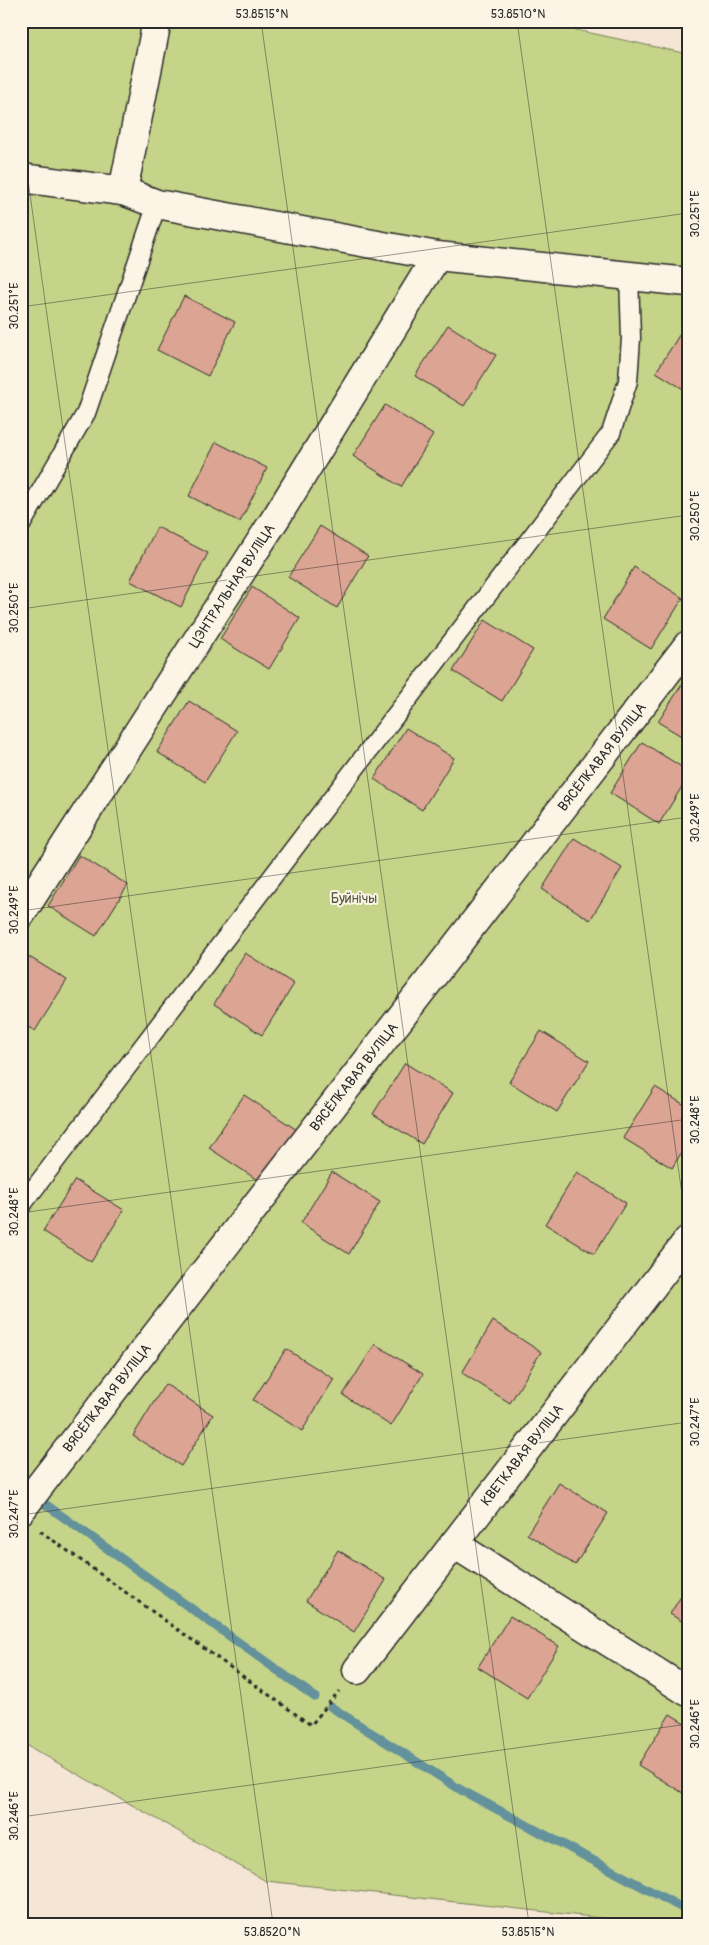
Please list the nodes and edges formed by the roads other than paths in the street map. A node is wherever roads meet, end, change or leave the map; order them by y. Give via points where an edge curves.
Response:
1 (156, 21) edge
2 (21, 178) edge
3 (123, 191) junction
4 (157, 204) junction
5 (437, 256) junction
6 (629, 274) junction
7 (688, 282) edge
8 (21, 525) edge
9 (688, 645) edge
10 (21, 914) edge
11 (21, 1206) edge
12 (688, 1240) edge
13 (29, 1520) edge
14 (454, 1544) junction
15 (357, 1670) road end
16 (688, 1692) edge

1 - 3 street
2 - 3 street
3 - 4 street
4 - 5 street
4 - 8 lane via 86,413
5 - 6 street
5 - 10 street, ЦЭНТРАЛЬНАЯ ВУЛІЦА via 279,513
6 - 7 street
6 - 11 lane via 631,338 628,381 611,433
9 - 13 street, ВЯСЁЛКАВАЯ ВУЛІЦА
12 - 14 street, КВЕТКАВАЯ ВУЛІЦА
14 - 15 street, КВЕТКАВАЯ ВУЛІЦА
14 - 16 street

